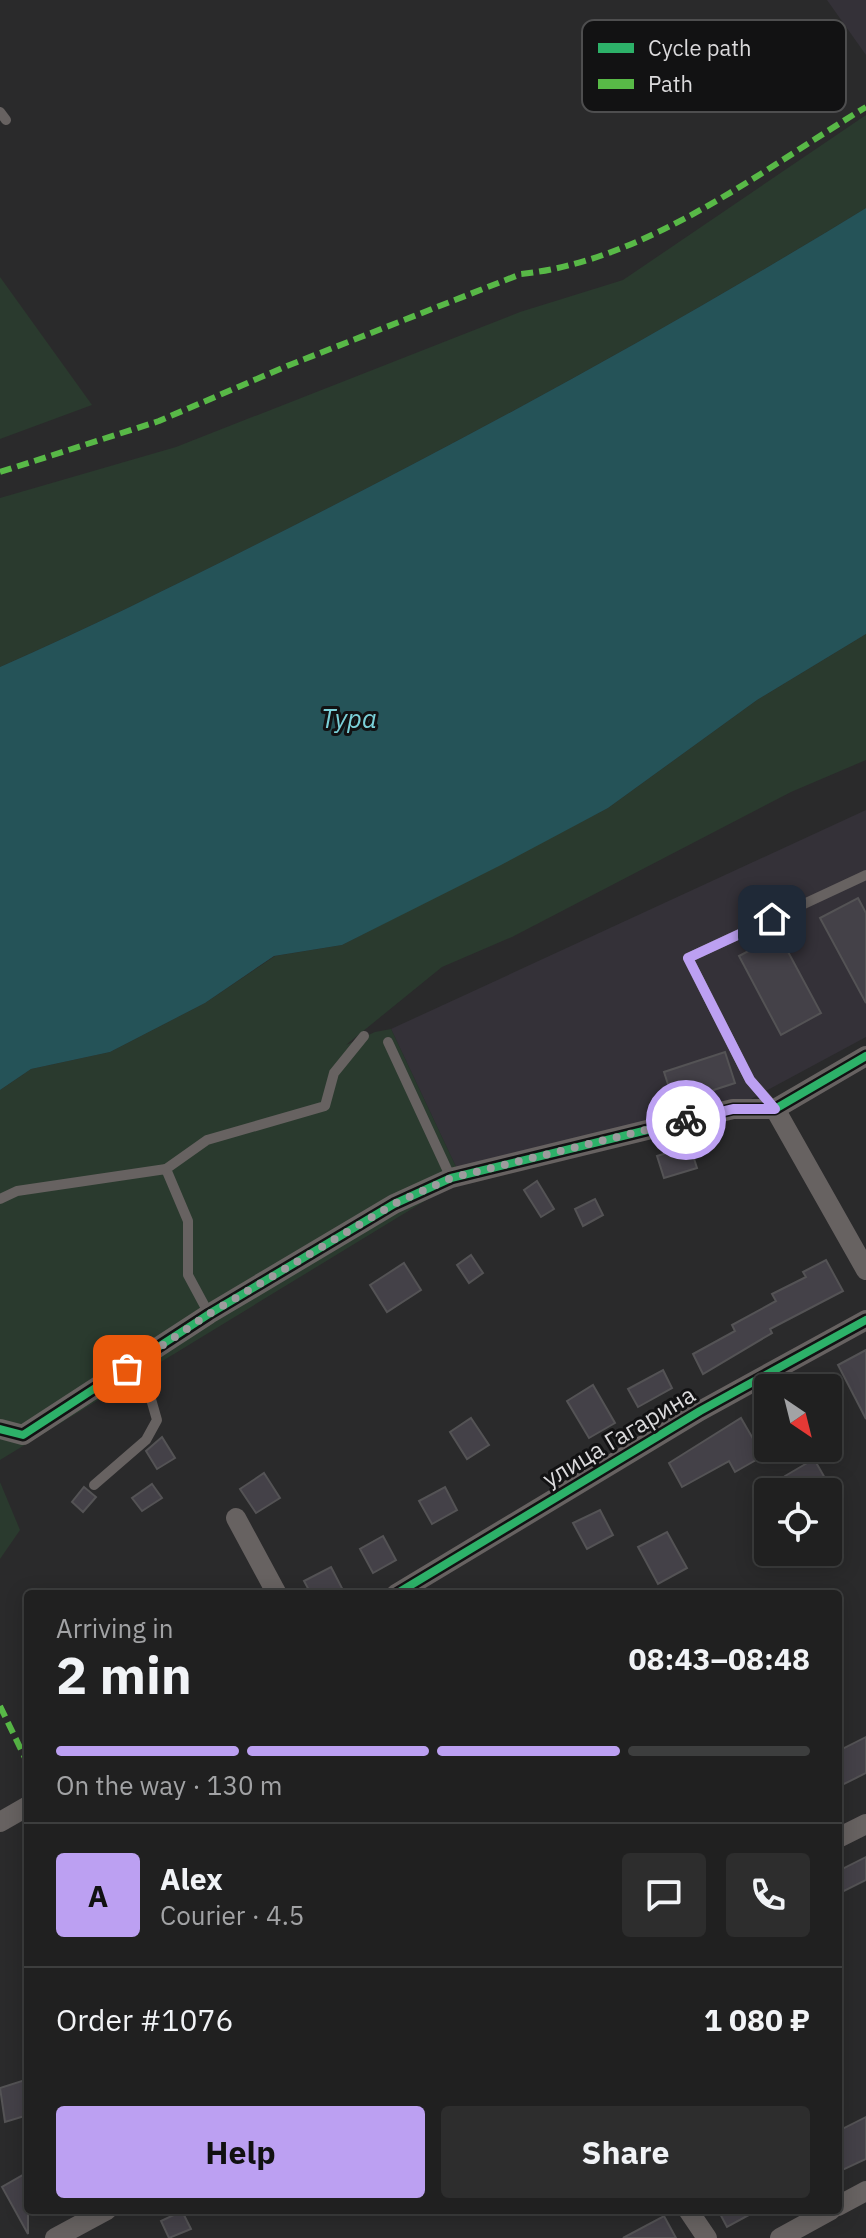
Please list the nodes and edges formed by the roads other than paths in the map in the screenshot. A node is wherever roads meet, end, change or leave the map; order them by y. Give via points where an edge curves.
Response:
1 (866, 875) edge
2 (364, 1036) dead end
3 (388, 1042) dead end
4 (866, 1056) edge
5 (775, 1109) junction
6 (166, 1169) junction
7 (451, 1178) junction
8 (0, 1199) edge
9 (866, 1270) edge
10 (209, 1314) junction
11 (866, 1320) edge
12 (127, 1369) junction
13 (0, 1429) edge
14 (94, 1485) dead end
15 (236, 1518) dead end
16 (275, 1590) edge
17 (403, 1590) edge
18 (24, 1808) edge
19 (0, 1822) edge
20 (866, 1824) edge
21 (842, 1836) edge
22 (866, 2191) edge
23 (842, 2204) edge
24 (100, 2214) edge
25 (691, 2214) edge
26 (824, 2214) edge
27 (55, 2238) edge
28 (707, 2238) edge
29 (780, 2238) edge

1 - 5 lane via 688,958 750,1080
2 - 6 lane via 334,1073 325,1106 207,1140
3 - 7 lane
4 - 5 street
5 - 7 street via 733,1109
5 - 9 street
6 - 8 lane via 17,1191
6 - 10 lane via 188,1221 188,1275
7 - 10 street via 348,1229
10 - 12 street
11 - 17 street, улица Гагарина via 700,1411
12 - 13 street via 23,1435
12 - 14 lane via 151,1399 157,1420 146,1440
15 - 16 street
18 - 19 street
20 - 21 street
22 - 23 street
24 - 27 street
25 - 28 street
26 - 29 street

